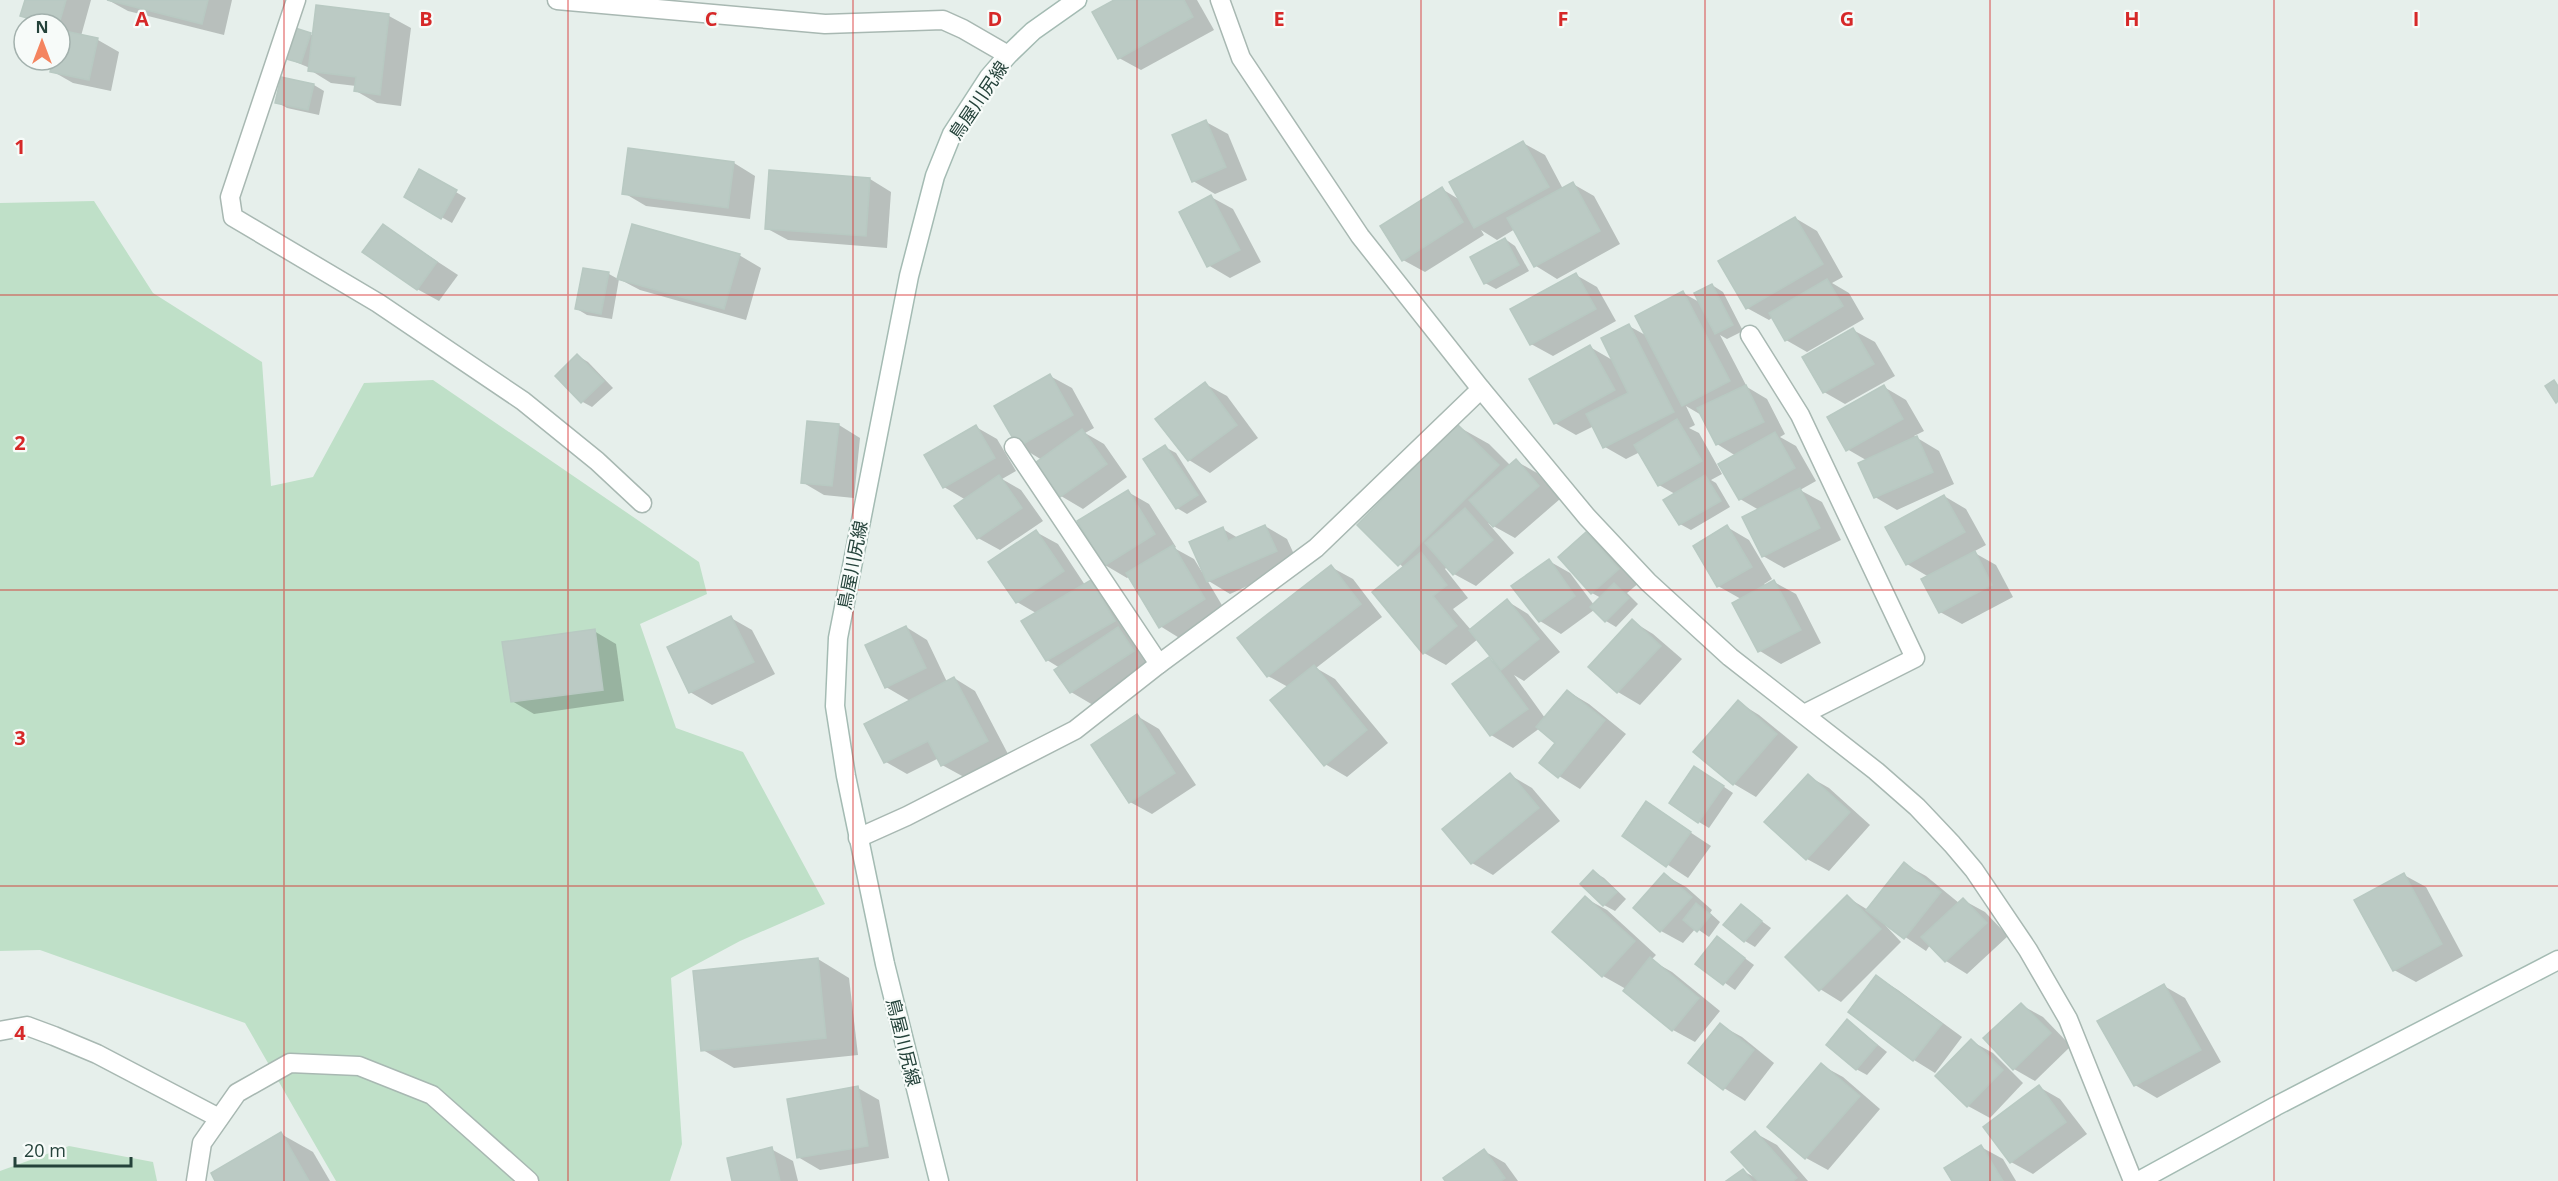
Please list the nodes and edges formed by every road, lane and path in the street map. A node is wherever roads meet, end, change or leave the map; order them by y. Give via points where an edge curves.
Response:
1 (296, 0) edge
2 (557, 0) edge
3 (1077, 0) edge
4 (1220, 0) edge
5 (1008, 55) junction
6 (1750, 335) dead end
7 (1481, 389) junction
8 (1014, 447) dead end
9 (642, 503) dead end
10 (1159, 664) junction
11 (1804, 714) junction
12 (858, 838) junction
13 (2558, 960) edge
14 (0, 1031) edge
15 (219, 1118) junction
16 (196, 1181) edge
17 (529, 1181) edge
18 (939, 1181) edge
19 (2133, 1181) edge
20 (2139, 1181) edge

1 - 9 street via 230,198 233,217 378,303 523,401
2 - 5 street via 825,24 943,20
3 - 5 street, 鳥屋川尻線 via 1042,23
4 - 7 street via 1241,58 1262,92 1360,236
5 - 12 street, 鳥屋川尻線 via 952,134 928,199 844,604 836,654 835,706
6 - 11 street via 1800,415 1915,658
7 - 10 street via 1316,548
7 - 11 street via 1587,517 1648,582 1730,657
8 - 10 street
10 - 12 street via 1075,730
11 - 19 street via 1917,807 1980,879 2028,950 2067,1019
12 - 18 street, 鳥屋川尻線 via 894,1004
13 - 20 street
14 - 15 street via 27,1026 54,1036 97,1054
15 - 16 street via 202,1143
15 - 17 street via 237,1093 290,1063 359,1066 432,1095

